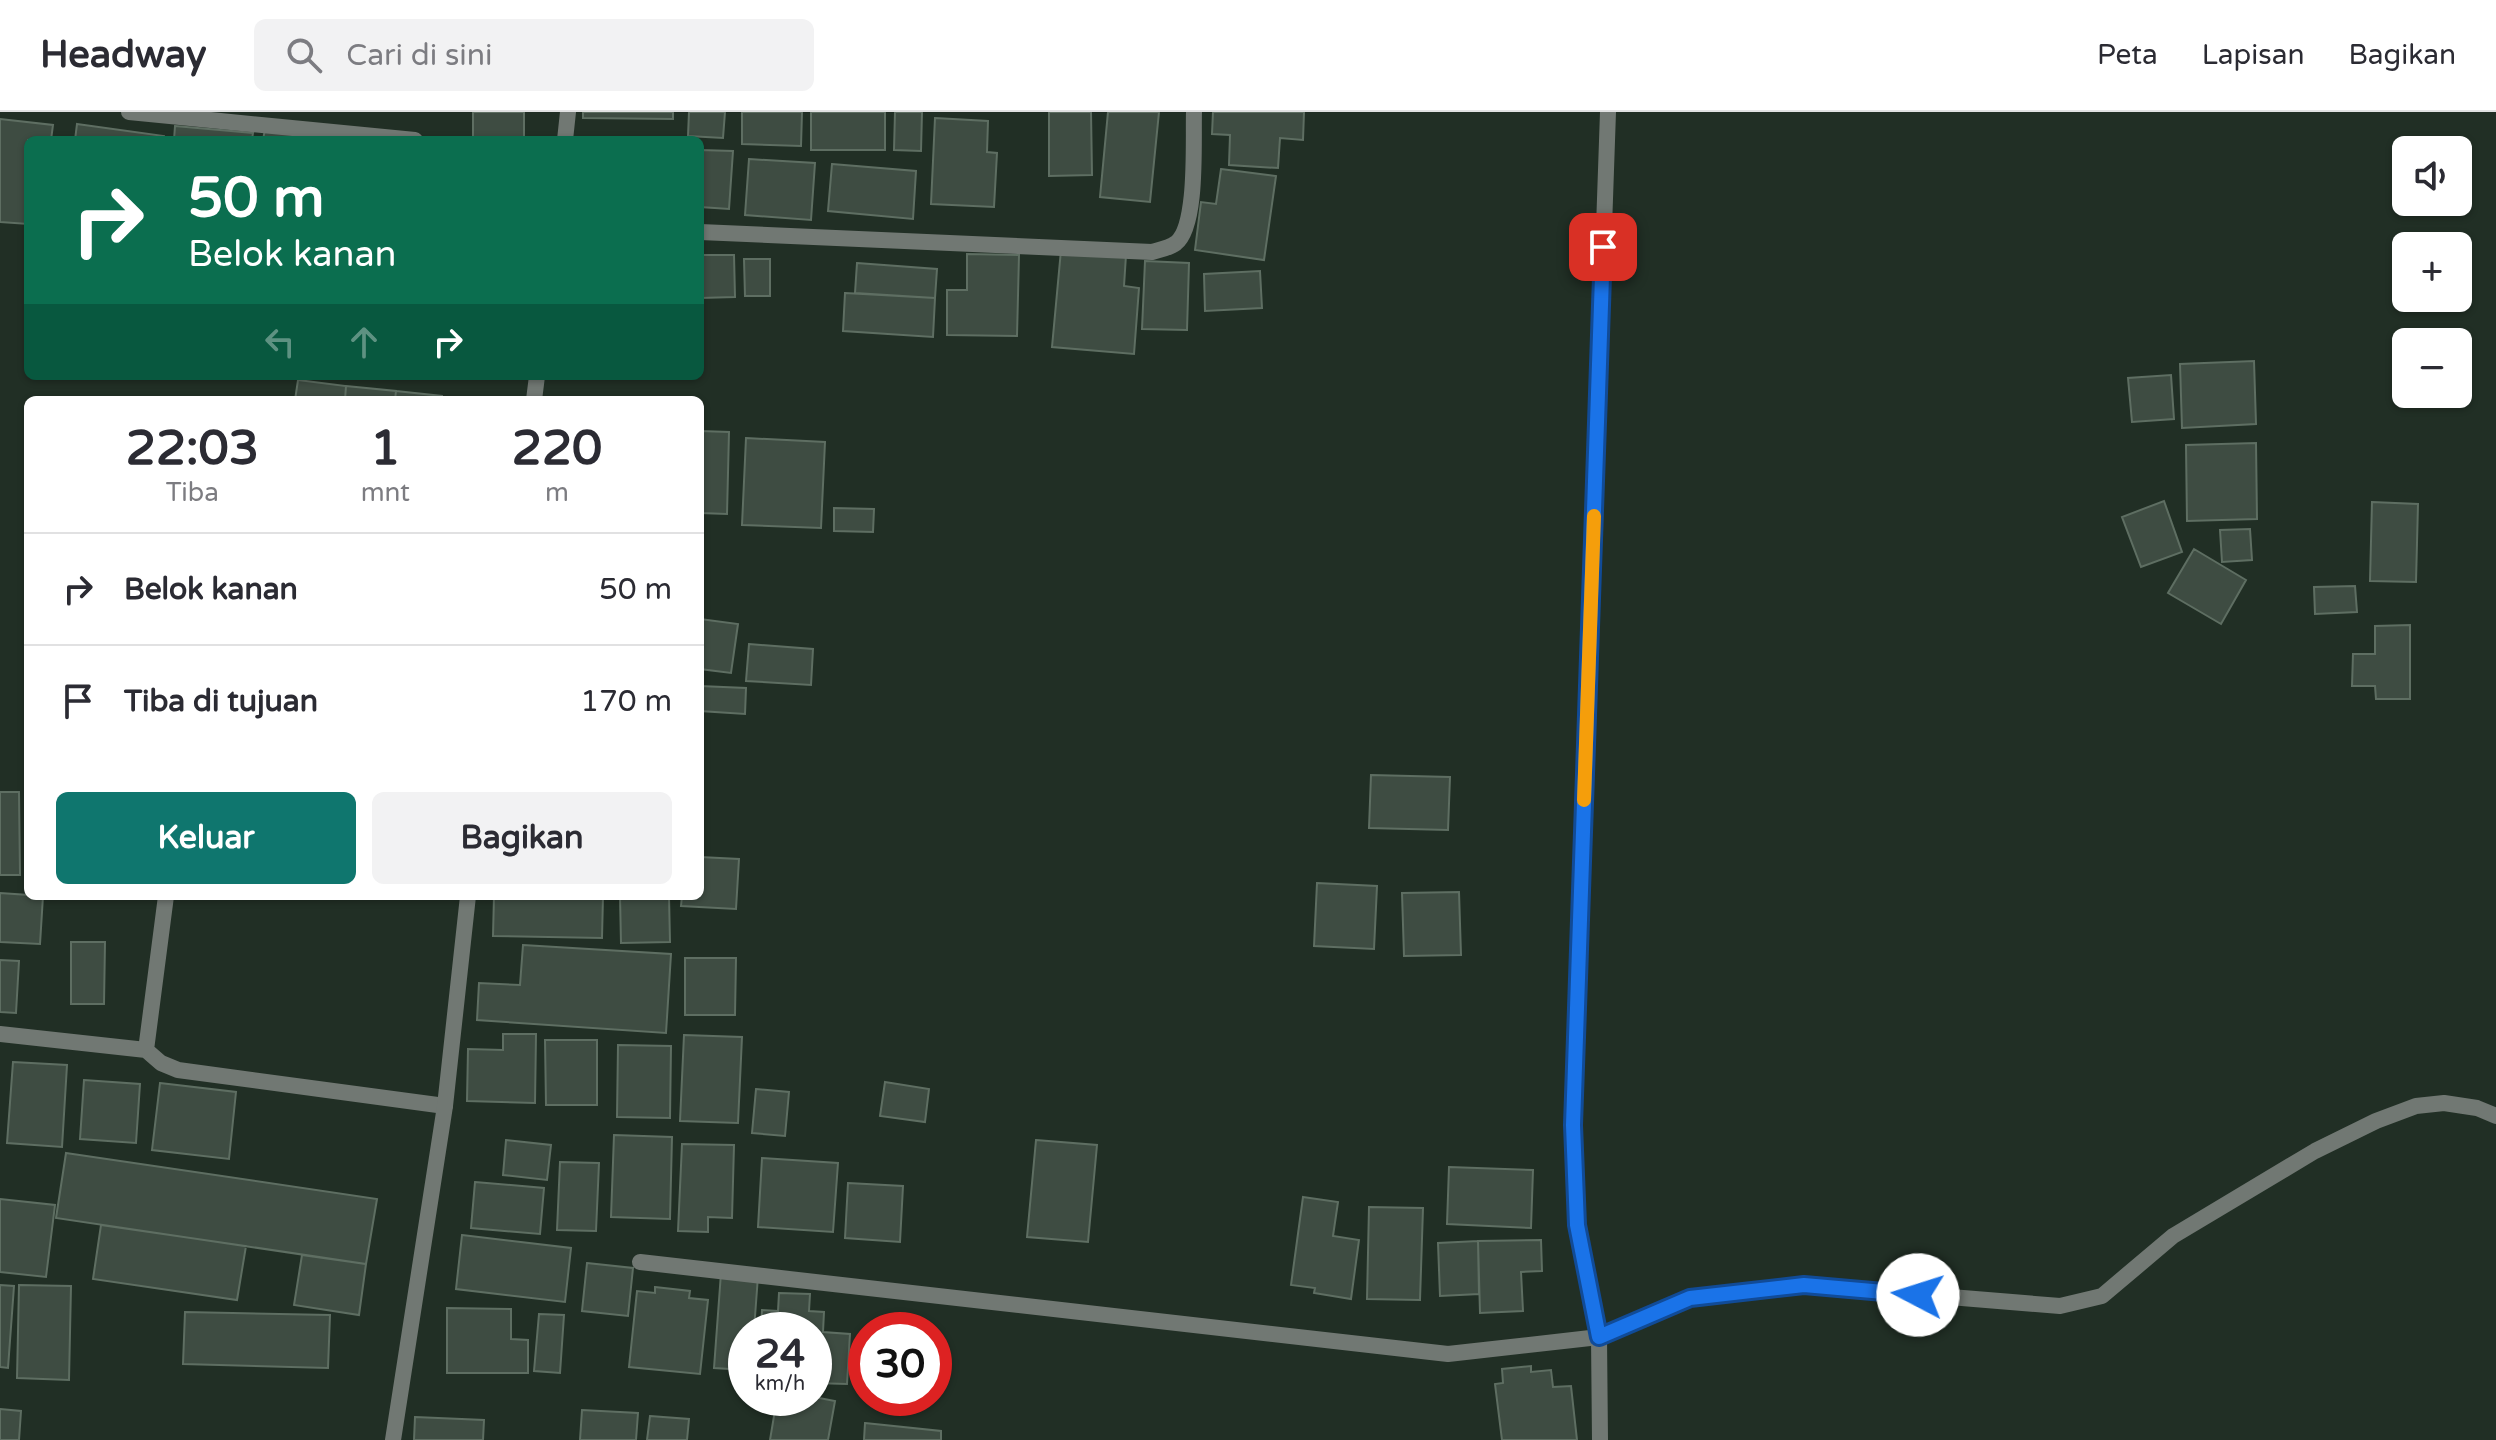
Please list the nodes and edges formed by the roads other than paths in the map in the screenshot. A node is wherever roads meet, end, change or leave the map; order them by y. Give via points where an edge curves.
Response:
1 (129, 112) edge
2 (568, 112) edge
3 (1194, 112) edge
4 (1608, 112) edge
5 (374, 136) edge
6 (565, 136) edge
7 (704, 232) edge
8 (165, 900) edge
9 (468, 900) edge
10 (0, 1034) edge
11 (146, 1050) junction
12 (445, 1106) junction
13 (2496, 1116) edge
14 (640, 1262) dead end
15 (1599, 1337) junction
16 (393, 1440) edge
17 (1600, 1440) edge

1 - 5 street
2 - 6 street
3 - 7 street via 1186,229 1176,243 1152,252
4 - 15 street via 1573,1125 1577,1225
8 - 11 street
9 - 12 street
10 - 11 street
11 - 12 street via 178,1070
12 - 16 street
13 - 15 street via 2444,1103 2416,1106 2376,1121 2173,1236 2102,1296 2086,1303 2060,1306 1804,1285 1690,1298
14 - 15 street via 1448,1354
15 - 17 street

